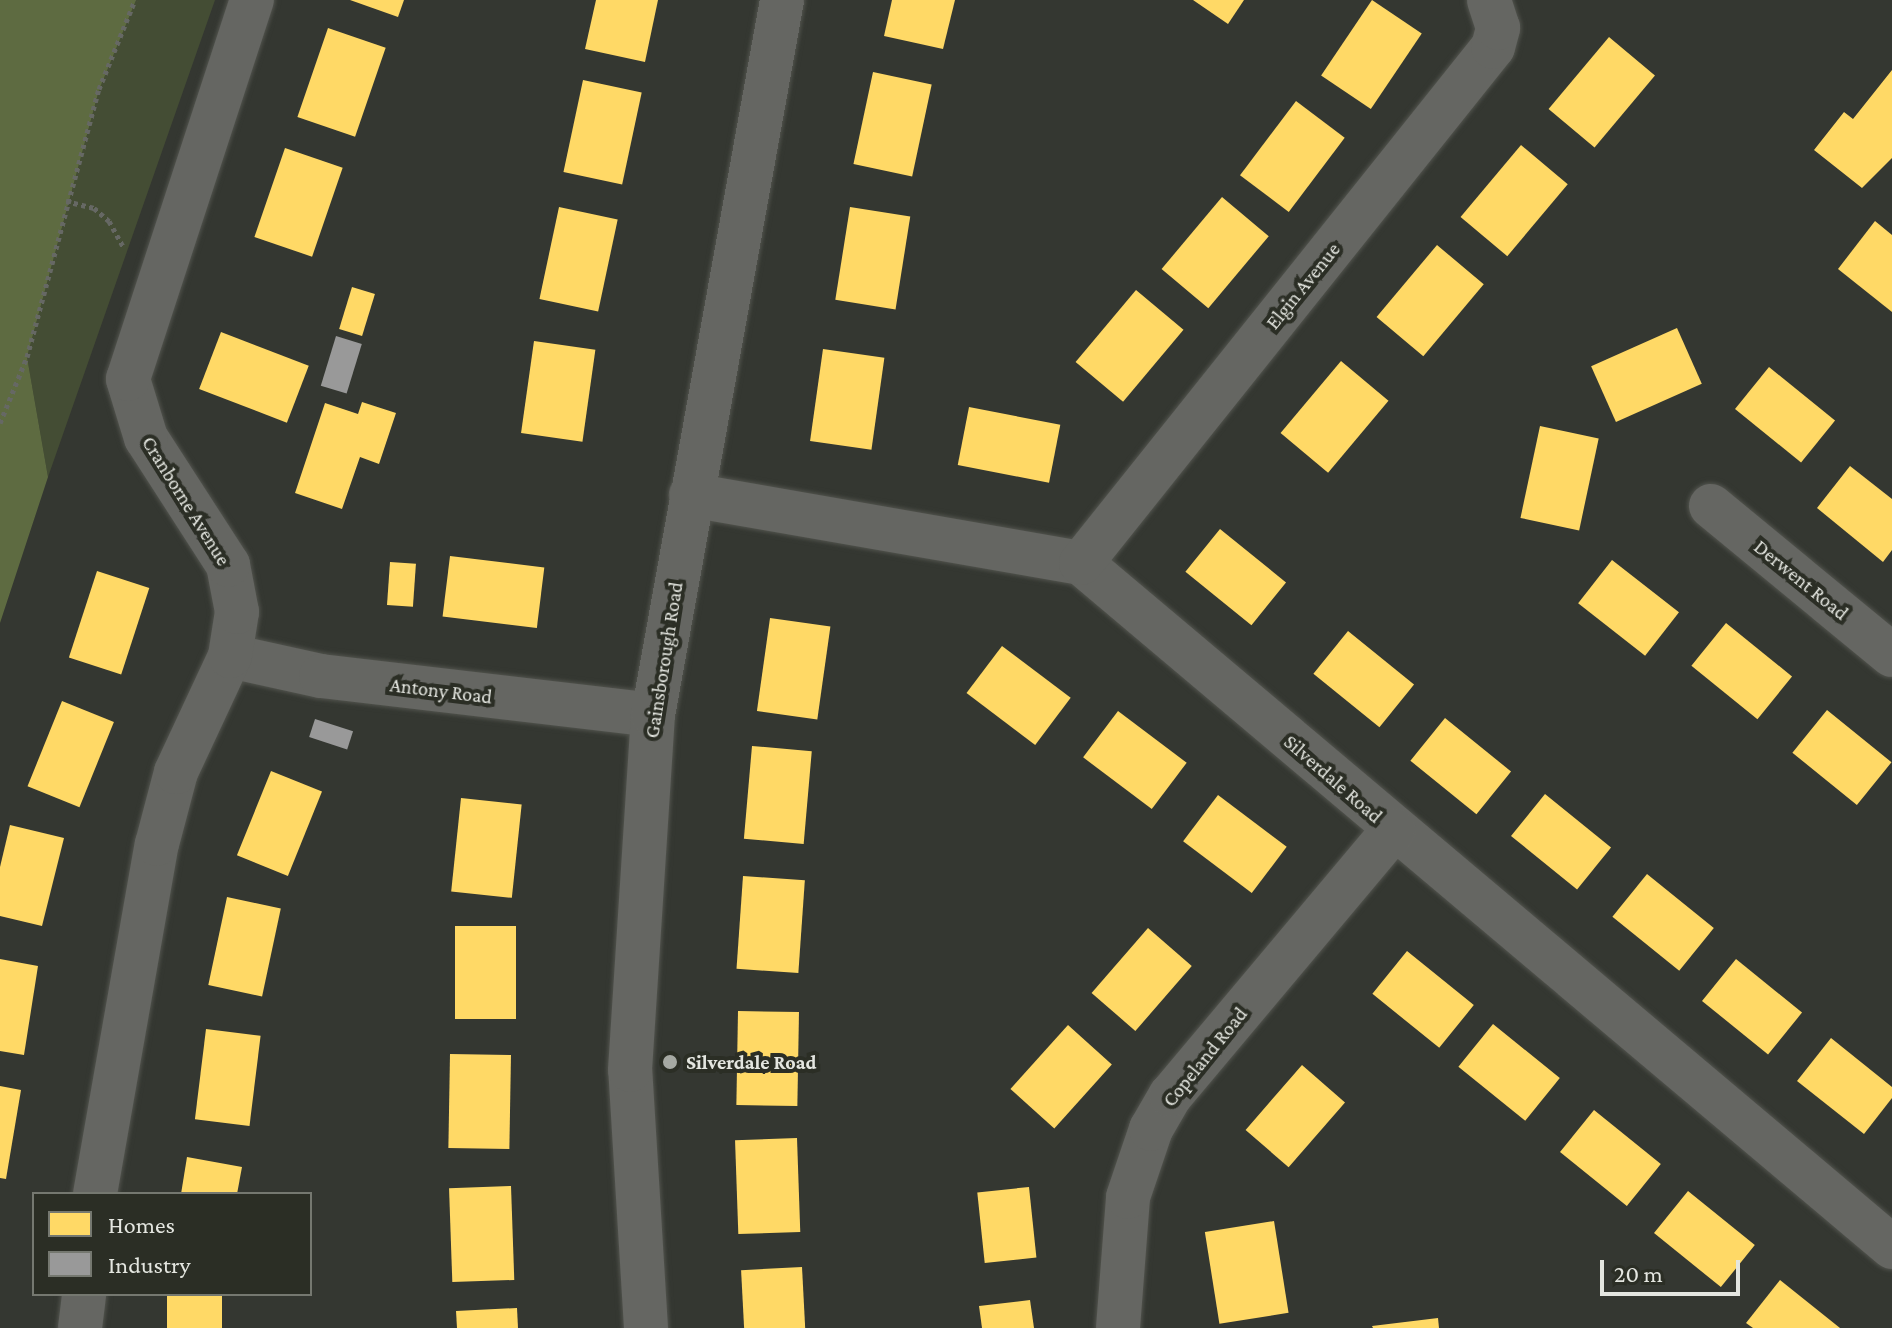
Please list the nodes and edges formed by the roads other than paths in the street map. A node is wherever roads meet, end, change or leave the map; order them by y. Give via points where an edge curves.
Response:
1 (252, 0) edge
2 (782, 0) edge
3 (1489, 0) edge
4 (691, 495) junction
5 (1711, 506) dead end
6 (1081, 563) junction
7 (1892, 655) edge
8 (230, 656) junction
9 (653, 715) junction
10 (1393, 830) junction
11 (95, 1192) edge
12 (1892, 1247) edge
13 (84, 1296) edge
14 (80, 1328) edge
15 (646, 1328) edge
16 (1118, 1328) edge

1 - 8 street, Cranborne Avenue via 128,379 146,438 228,565 237,612
2 - 4 street, Gainsborough Road
3 - 6 street, Elgin Avenue via 1498,28 1493,47
4 - 6 street
4 - 9 street, Gainsborough Road
5 - 7 street, Derwent Road
6 - 10 street, Silverdale Road
8 - 9 street, Antony Road via 321,676
8 - 11 street, Cranborne Avenue via 176,772 157,844
9 - 15 street, Gainsborough Road via 630,1070
10 - 12 street, Silverdale Road
10 - 16 street, Copeland Road via 1171,1095 1151,1129 1128,1197
13 - 14 street

